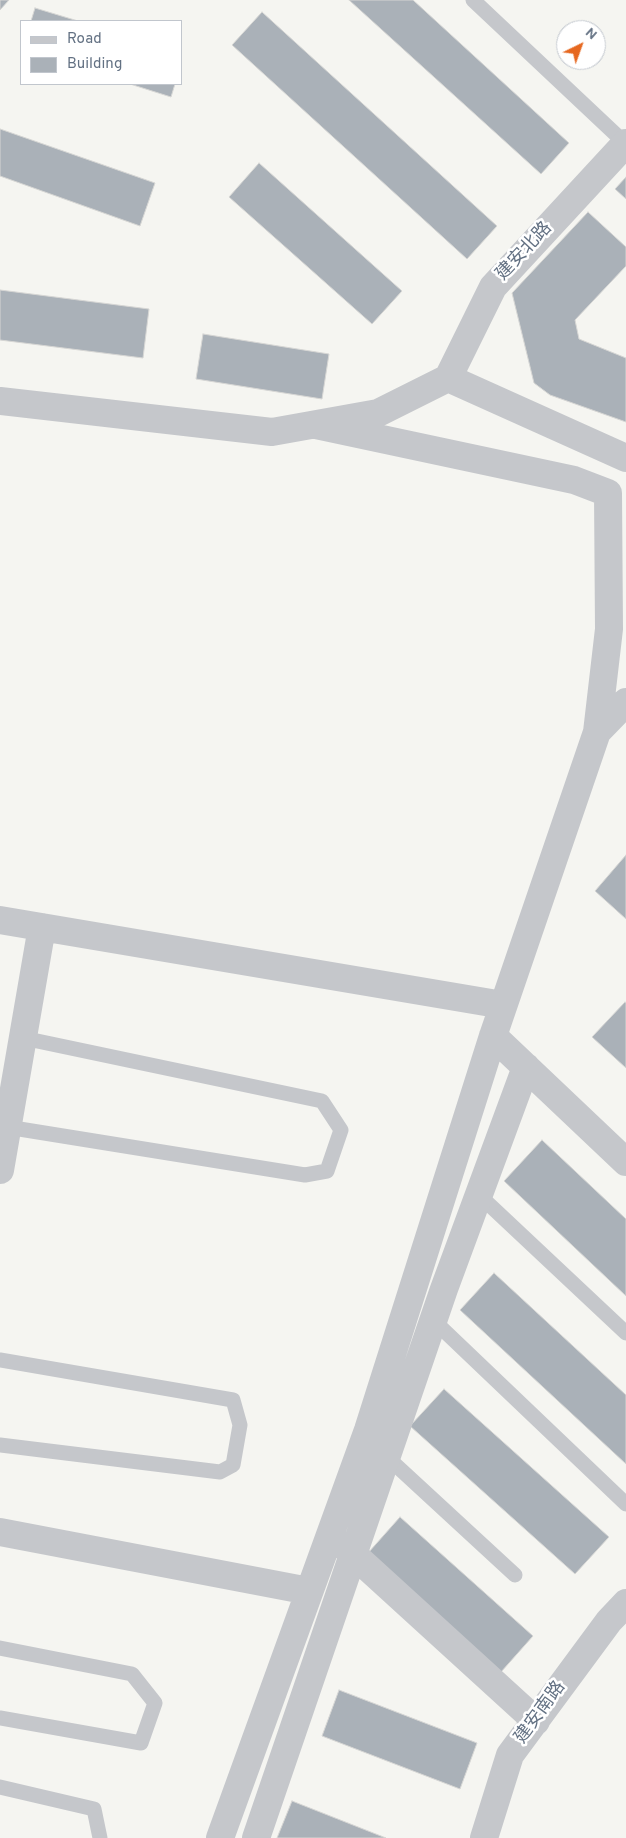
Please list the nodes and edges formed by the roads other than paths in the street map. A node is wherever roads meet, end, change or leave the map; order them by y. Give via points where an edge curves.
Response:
1 (472, 0) edge
2 (626, 143) edge
3 (448, 378) junction
4 (0, 401) edge
5 (316, 425) junction
6 (626, 458) edge
7 (617, 492) edge
8 (626, 702) edge
9 (596, 732) junction
10 (0, 920) edge
11 (42, 927) junction
12 (503, 1005) junction
13 (492, 1036) junction
14 (23, 1038) junction
15 (526, 1067) junction
16 (7, 1127) junction
17 (626, 1162) edge
18 (0, 1170) edge
19 (478, 1196) junction
20 (433, 1320) junction
21 (626, 1333) edge
22 (0, 1360) edge
23 (0, 1445) edge
24 (388, 1457) junction
25 (626, 1504) edge
26 (0, 1532) edge
27 (330, 1534) junction
28 (354, 1556) junction
29 (515, 1574) dead end
30 (309, 1591) junction
31 (626, 1602) edge
32 (0, 1648) edge
33 (0, 1718) edge
34 (536, 1720) junction
35 (0, 1787) edge
36 (100, 1838) edge
37 (220, 1838) edge
38 (256, 1838) edge
39 (484, 1838) edge

1 - 2 lane
2 - 3 street, 建安北路 via 493,287
3 - 5 street via 378,413
3 - 6 street
4 - 5 street via 272,432
5 - 7 street
7 - 9 street via 609,629
8 - 9 street
9 - 12 street
10 - 11 street
11 - 12 street
11 - 14 street
12 - 13 street
13 - 15 street
13 - 27 street via 368,1430
14 - 16 street
14 - 16 lane via 322,1101 341,1130 327,1171 305,1175
15 - 17 street
15 - 19 street
16 - 18 street
19 - 20 street
19 - 21 lane
20 - 24 street
20 - 25 lane
22 - 23 lane via 233,1400 240,1425 233,1465 220,1472
24 - 28 street
24 - 29 lane
26 - 30 street
27 - 28 street
27 - 30 street
28 - 34 street
28 - 38 street
30 - 37 street
31 - 34 street, 建安南路
32 - 33 lane via 132,1674 155,1703 141,1743
34 - 39 street, 建安南路 via 510,1755
35 - 36 lane via 94,1809

